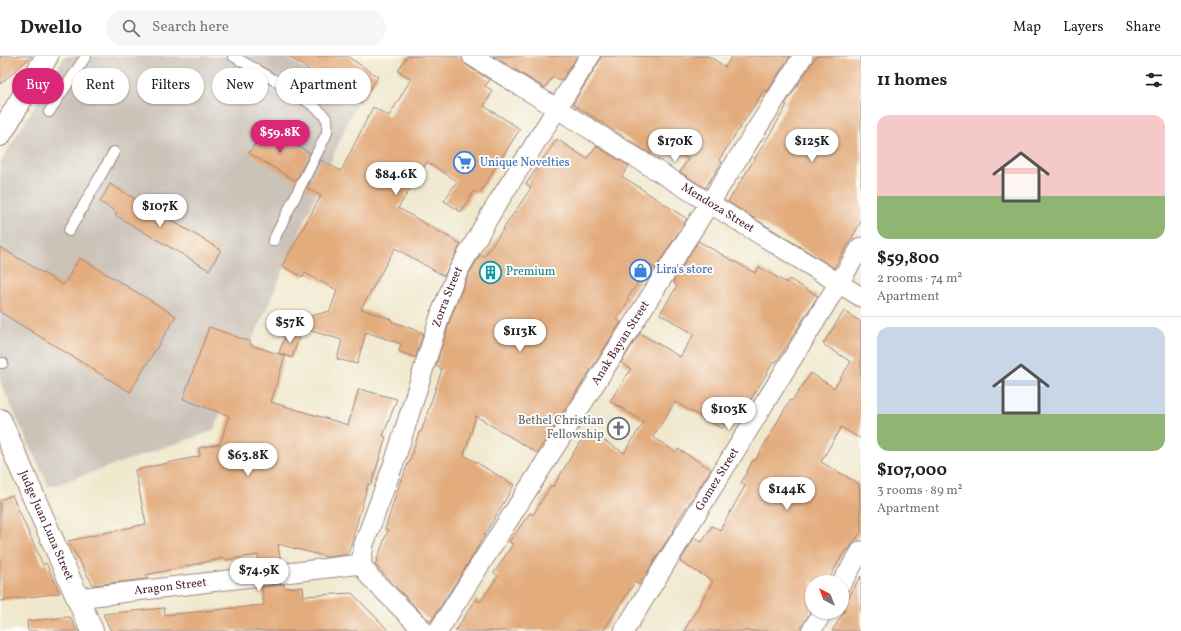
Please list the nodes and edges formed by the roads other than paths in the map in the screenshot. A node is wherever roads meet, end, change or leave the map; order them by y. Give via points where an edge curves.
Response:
1 (47, 56) edge
2 (86, 56) edge
3 (233, 56) edge
4 (472, 56) edge
5 (590, 56) edge
6 (803, 56) edge
7 (557, 108) junction
8 (49, 112) dead end
9 (0, 135) edge
10 (114, 152) dead end
11 (710, 203) junction
12 (69, 232) dead end
13 (273, 241) dead end
14 (861, 247) edge
15 (838, 283) junction
16 (861, 297) edge
17 (0, 420) edge
18 (861, 551) edge
19 (361, 564) junction
20 (846, 575) edge
21 (78, 598) junction
22 (819, 619) edge
23 (92, 631) edge
24 (424, 631) edge
25 (438, 631) edge
26 (624, 631) edge
27 (811, 631) edge

1 - 9 street via 27,100
2 - 8 lane
3 - 13 lane via 302,98 327,120 327,133
4 - 7 street, Mendoza Street
5 - 7 street, Zorra Street
6 - 11 street, Anak Bayan Street
7 - 11 street, Mendoza Street
7 - 19 street, Zorra Street via 457,273 440,313 395,460 364,544
10 - 12 lane
11 - 15 street, Mendoza Street
11 - 25 street, Anak Bayan Street
14 - 15 street, Gomez Street
15 - 16 street, Mendoza Street
15 - 26 street, Gomez Street
17 - 21 street, Judge Juan Luna Street
18 - 20 street
19 - 21 street, Aragon Street
19 - 24 street via 370,577
21 - 23 street, Judge Juan Luna Street
22 - 27 street

